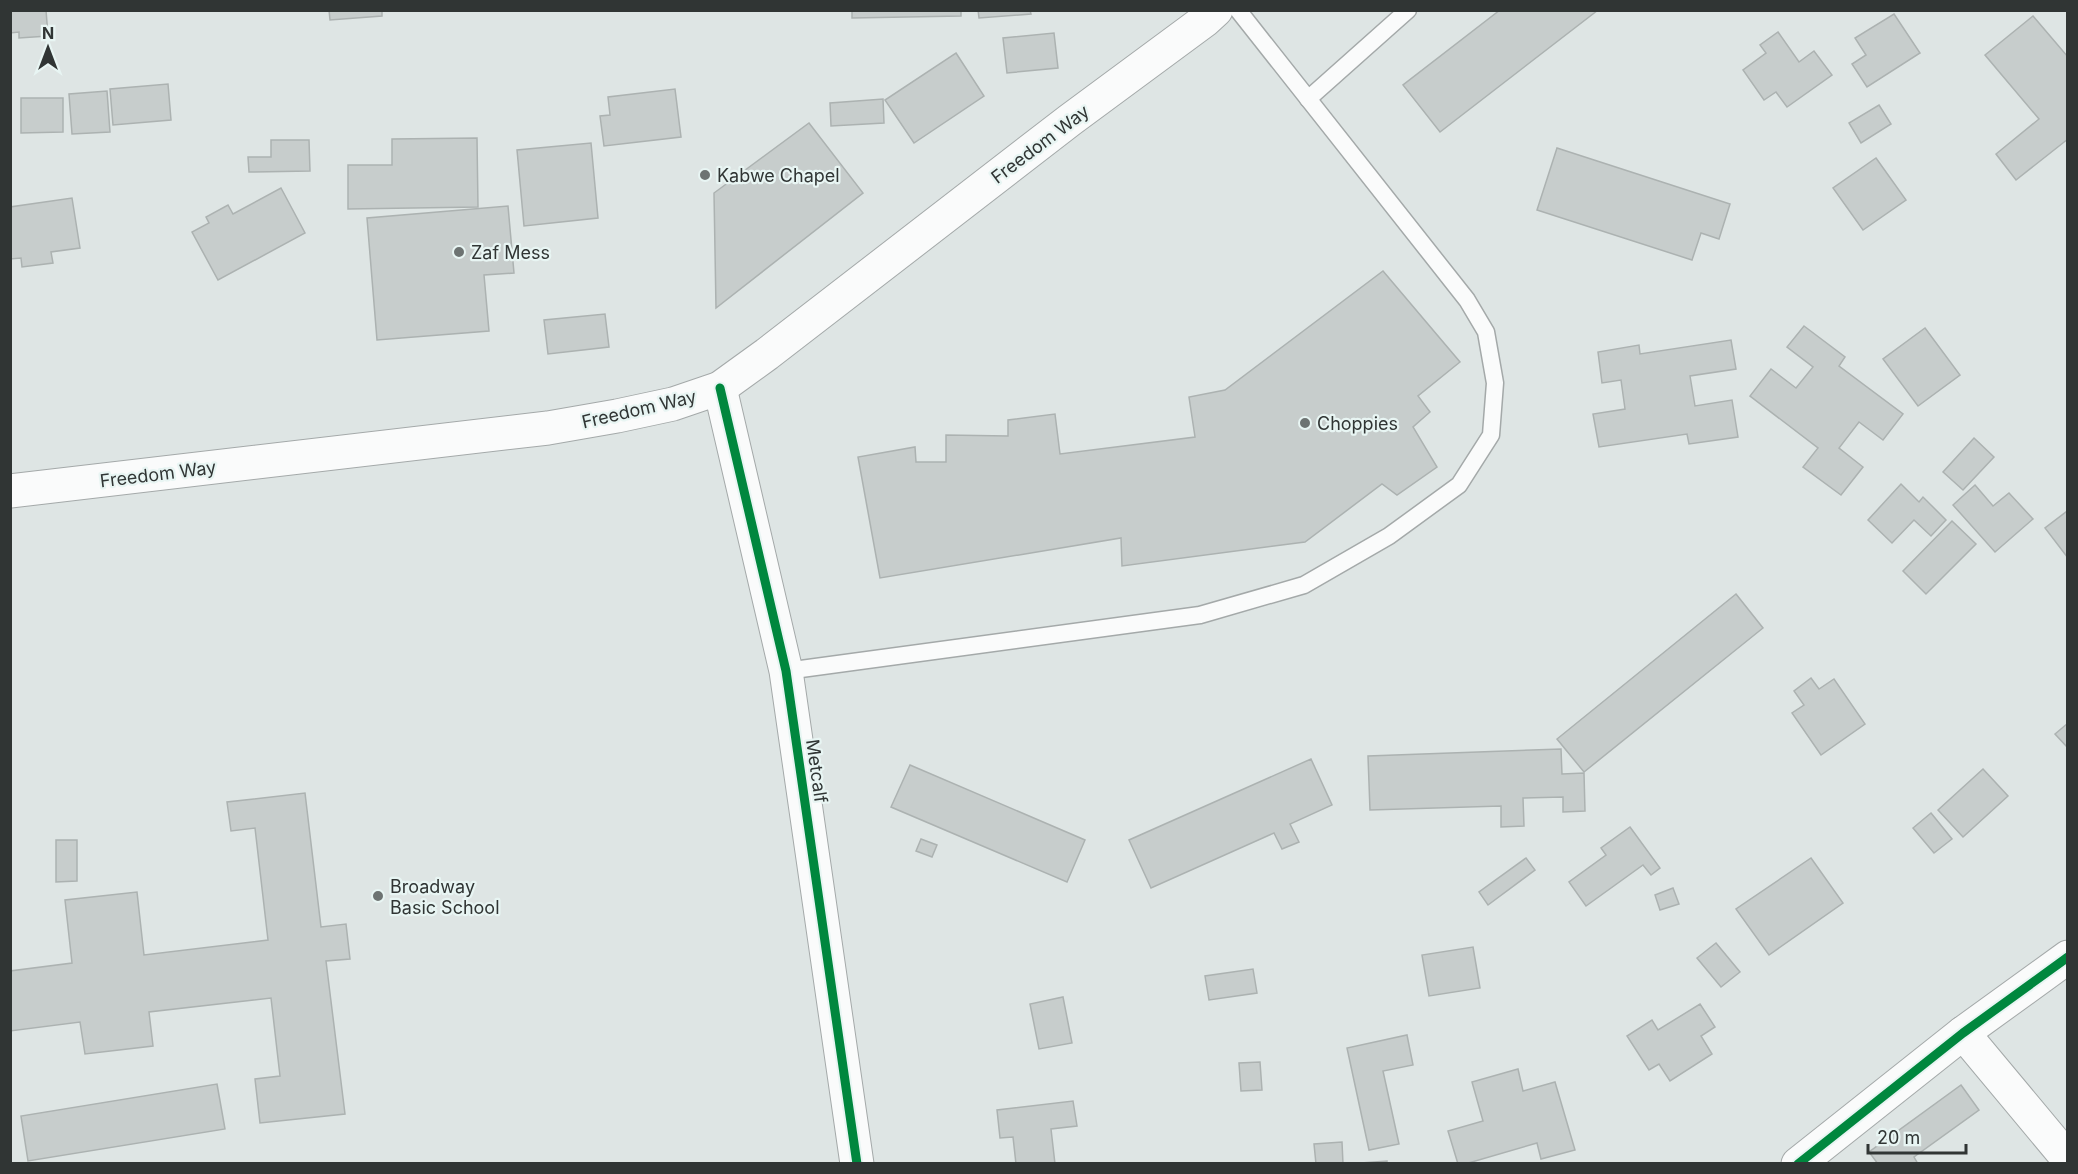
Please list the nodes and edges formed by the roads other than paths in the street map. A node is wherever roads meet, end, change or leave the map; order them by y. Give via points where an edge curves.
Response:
1 (1216, 10) edge
2 (1238, 10) edge
3 (1408, 10) edge
4 (1308, 99) junction
5 (720, 388) junction
6 (10, 491) edge
7 (786, 671) junction
8 (2067, 957) edge
9 (1963, 1033) junction
10 (2067, 1159) edge
11 (1802, 1162) edge
12 (857, 1164) edge

1 - 5 main road, Freedom Way
2 - 4 lane
3 - 4 lane
4 - 7 lane via 1467,300 1486,332 1496,383 1491,435 1459,486 1389,536 1304,585 1200,615
5 - 6 main road, Freedom Way via 674,405 548,428
5 - 7 main road, Metcalf
7 - 12 main road, Metcalf
8 - 9 main road
9 - 10 main road
9 - 11 main road

